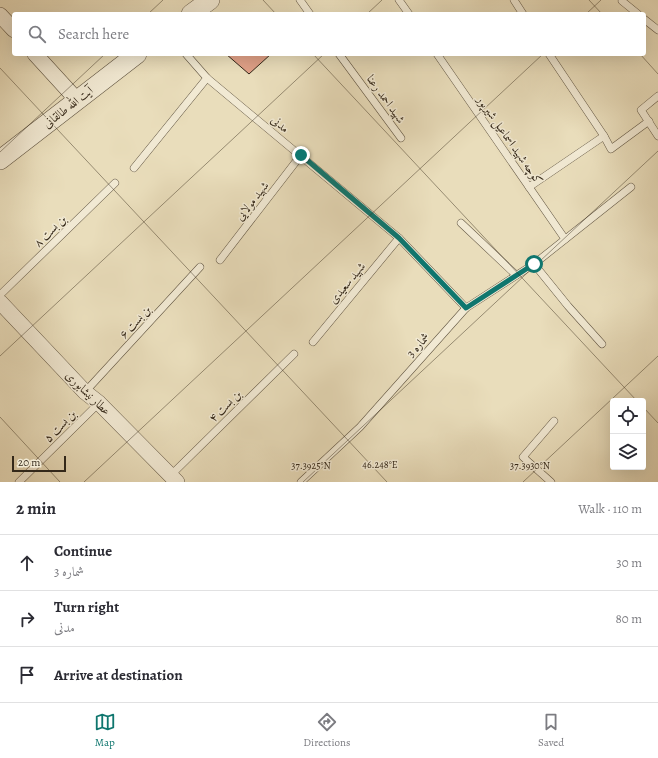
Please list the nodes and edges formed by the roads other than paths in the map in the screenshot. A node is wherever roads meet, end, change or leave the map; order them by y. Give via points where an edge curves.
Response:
1 (210, 0) edge
2 (300, 0) edge
3 (399, 0) edge
4 (514, 0) edge
5 (622, 1) dead end
6 (194, 12) edge
7 (309, 12) edge
8 (408, 12) edge
9 (522, 12) edge
10 (636, 12) edge
11 (0, 15) edge
12 (646, 21) edge
13 (12, 28) edge
14 (658, 30) edge
15 (37, 56) edge
16 (134, 56) edge
17 (188, 56) edge
18 (341, 56) edge
19 (438, 56) edge
20 (550, 56) edge
21 (207, 78) junction
22 (658, 96) edge
23 (77, 100) junction
24 (649, 121) junction
25 (604, 136) junction
26 (658, 136) edge
27 (401, 138) dead end
28 (301, 155) junction
29 (0, 160) edge
30 (134, 168) dead end
31 (115, 183) dead end
32 (529, 187) junction
33 (631, 187) dead end
34 (461, 223) dead end
35 (399, 238) junction
36 (565, 239) junction
37 (220, 260) dead end
38 (534, 264) junction
39 (200, 267) dead end
40 (516, 275) junction
41 (0, 295) edge
42 (0, 302) edge
43 (466, 308) junction
44 (313, 342) dead end
45 (602, 344) dead end
46 (294, 354) dead end
47 (85, 392) junction
48 (99, 403) junction
49 (554, 421) dead end
50 (174, 478) edge
51 (19, 482) edge
52 (301, 482) edge
53 (551, 482) edge

1 - 6 street
2 - 7 lane
3 - 8 lane
4 - 9 lane
5 - 10 lane
11 - 13 street
12 - 14 lane
15 - 23 street
16 - 23 street, آیت الله طالقانی
17 - 21 lane, مدنی
18 - 27 lane, شهید احمد رعنا
19 - 32 lane, کوچه شهید اسماعیل شیرپور
20 - 25 lane
21 - 28 lane, مدنی
21 - 30 lane
22 - 24 lane via 641,110
23 - 29 street, آیت الله طالقانی
24 - 25 lane via 610,149
24 - 26 lane
25 - 32 lane
28 - 35 lane, مدنی
28 - 37 lane, شهید مولایی
31 - 41 lane, بن بست ۸
32 - 36 lane, کوچه شهید اسماعیل شیرپور
33 - 36 lane, شماره 3
34 - 40 lane
35 - 43 lane, مدنی
35 - 44 lane, شهید سعیدی
36 - 38 lane, شماره 3
38 - 40 lane, شماره 3
38 - 45 lane
39 - 47 lane, بن بست ۶
40 - 43 lane, شماره 3
42 - 47 street, عطار نیشابوری
43 - 52 lane, شماره 3 via 360,427
46 - 50 lane, بن بست ۴
47 - 48 street, عطار نیشابوری
48 - 50 street, عطار نیشابوری
48 - 51 lane, بن بست ۵
49 - 53 lane via 523,457

